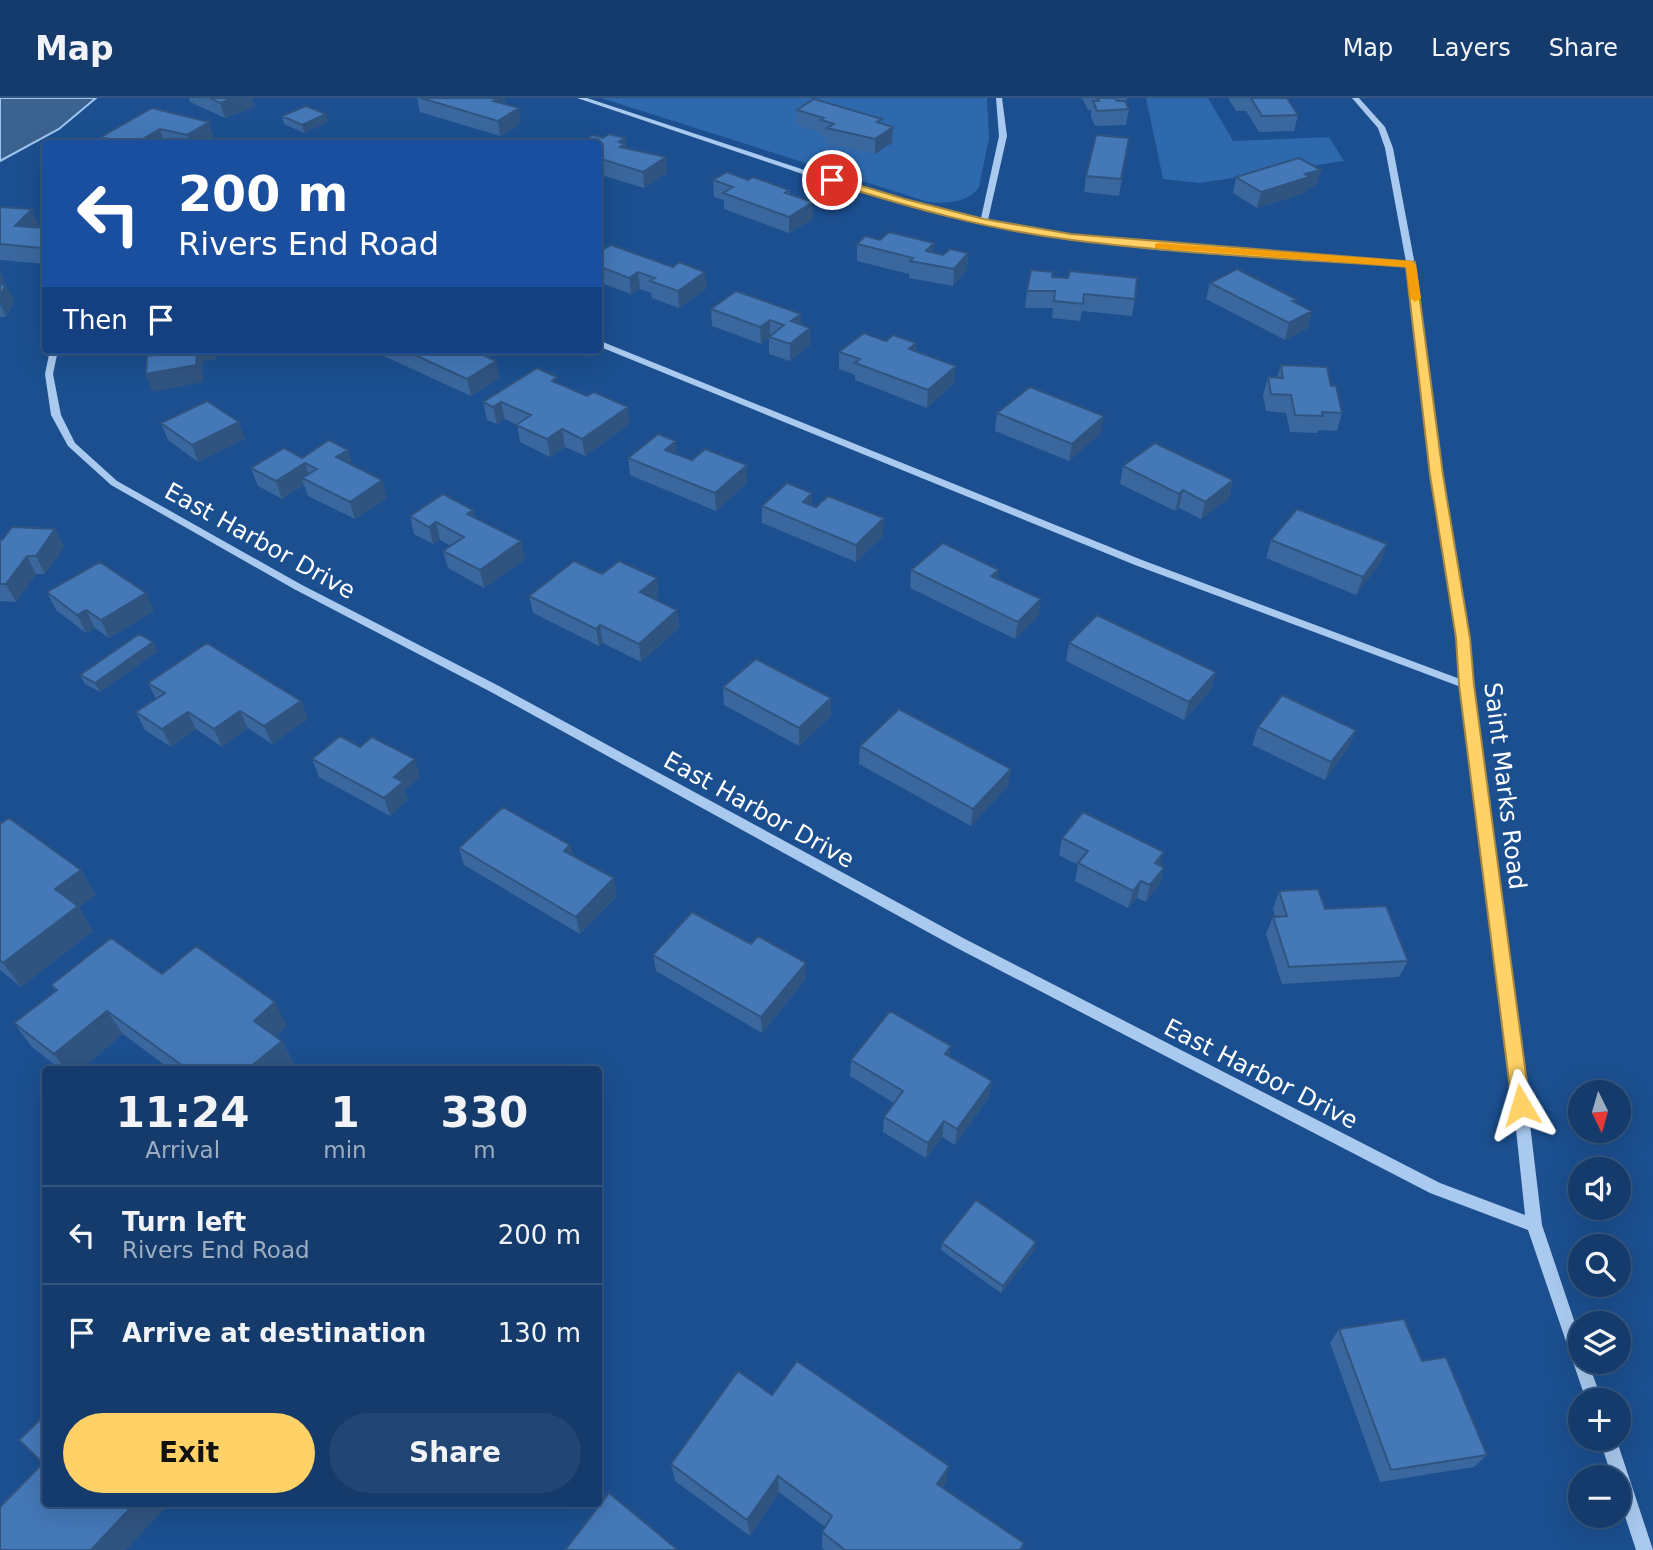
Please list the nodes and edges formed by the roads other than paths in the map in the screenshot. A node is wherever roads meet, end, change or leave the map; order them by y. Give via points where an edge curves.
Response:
1 (580, 98) edge
2 (999, 98) edge
3 (1355, 98) edge
4 (984, 222) junction
5 (1411, 265) junction
6 (602, 346) edge
7 (53, 354) edge
8 (1466, 685) junction
9 (1534, 1225) junction
10 (1568, 1326) edge
11 (1611, 1451) edge
12 (1644, 1550) edge

1 - 4 street via 902,202
2 - 4 street via 1003,136
3 - 5 street, Saint Marks Road via 1381,127 1389,148
4 - 5 street via 1111,241
5 - 8 street, Saint Marks Road
6 - 8 street via 1182,579
7 - 9 street, East Harbor Drive via 49,374 56,415 71,444 114,484 960,943 1435,1188
8 - 9 street, Saint Marks Road
9 - 10 street, Saint Marks Road
11 - 12 street

